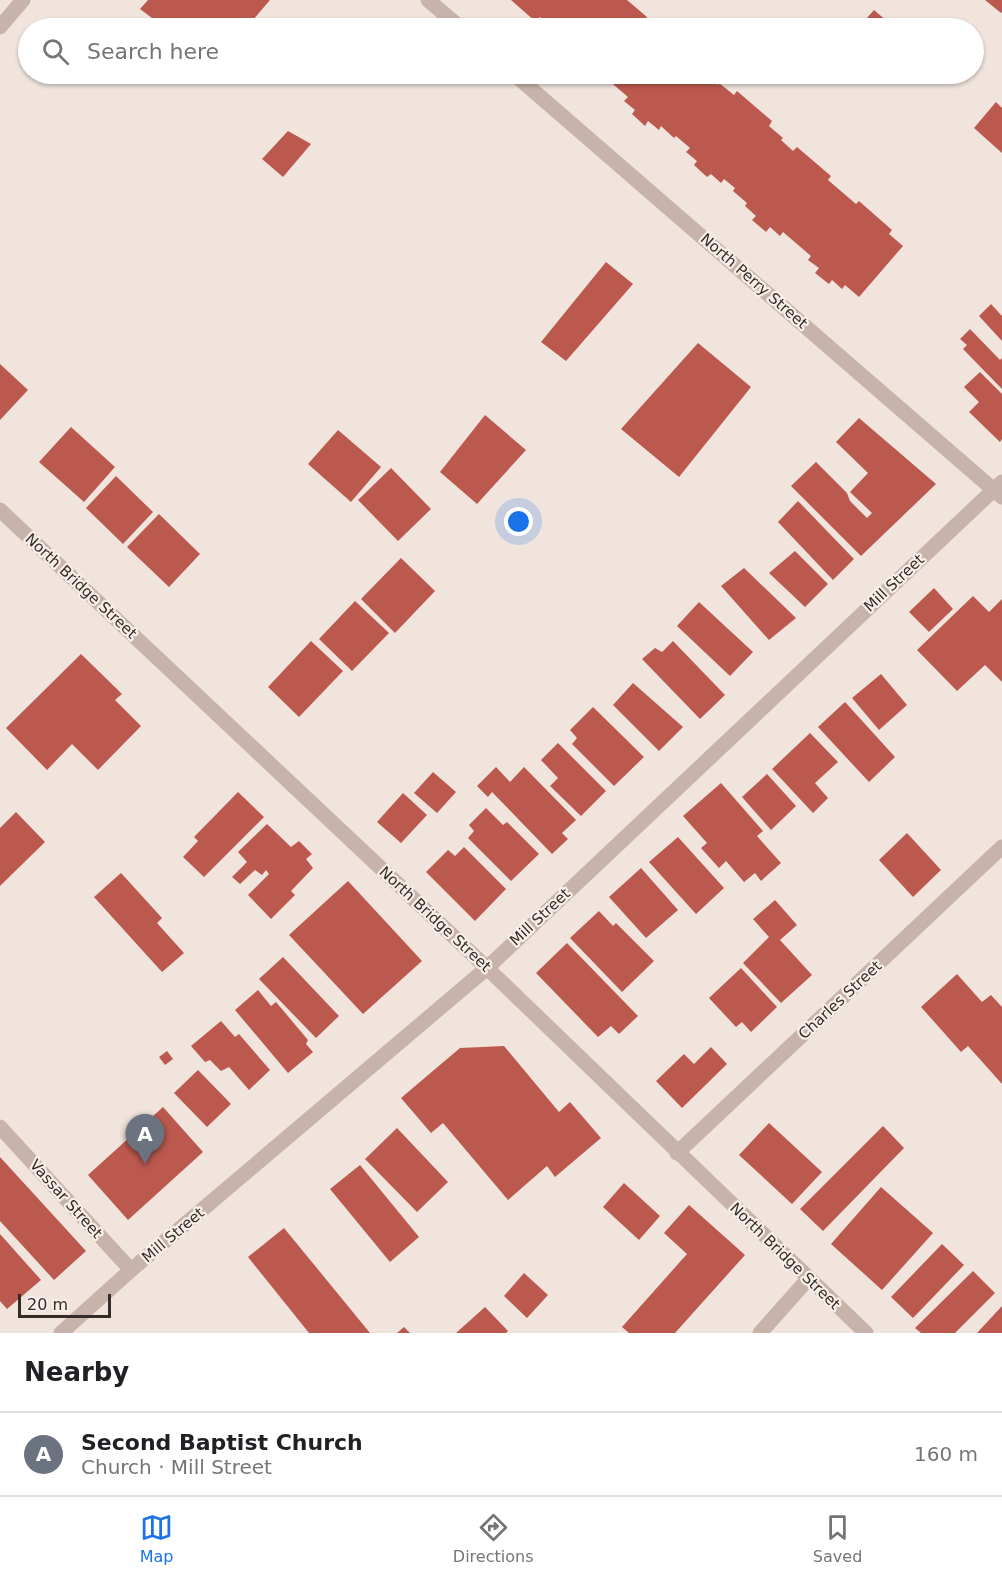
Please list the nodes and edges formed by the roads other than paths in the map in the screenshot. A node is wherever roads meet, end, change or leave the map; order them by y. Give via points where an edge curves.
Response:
1 (23, 0) edge
2 (428, 0) edge
3 (449, 18) edge
4 (0, 27) edge
5 (526, 84) edge
6 (999, 489) edge
7 (0, 510) edge
8 (1002, 847) edge
9 (487, 968) junction
10 (0, 1127) edge
11 (677, 1153) junction
12 (131, 1270) junction
13 (809, 1278) junction
14 (61, 1333) edge
15 (760, 1333) edge
16 (866, 1333) edge

1 - 4 street
2 - 3 street
5 - 6 street, North Perry Street
6 - 9 street, Mill Street
7 - 9 street, North Bridge Street
8 - 11 street, Charles Street
9 - 11 street, North Bridge Street
9 - 12 street, Mill Street
10 - 12 street, Vassar Street
11 - 13 street, North Bridge Street
12 - 14 street, Mill Street
13 - 15 street
13 - 16 street, North Bridge Street

